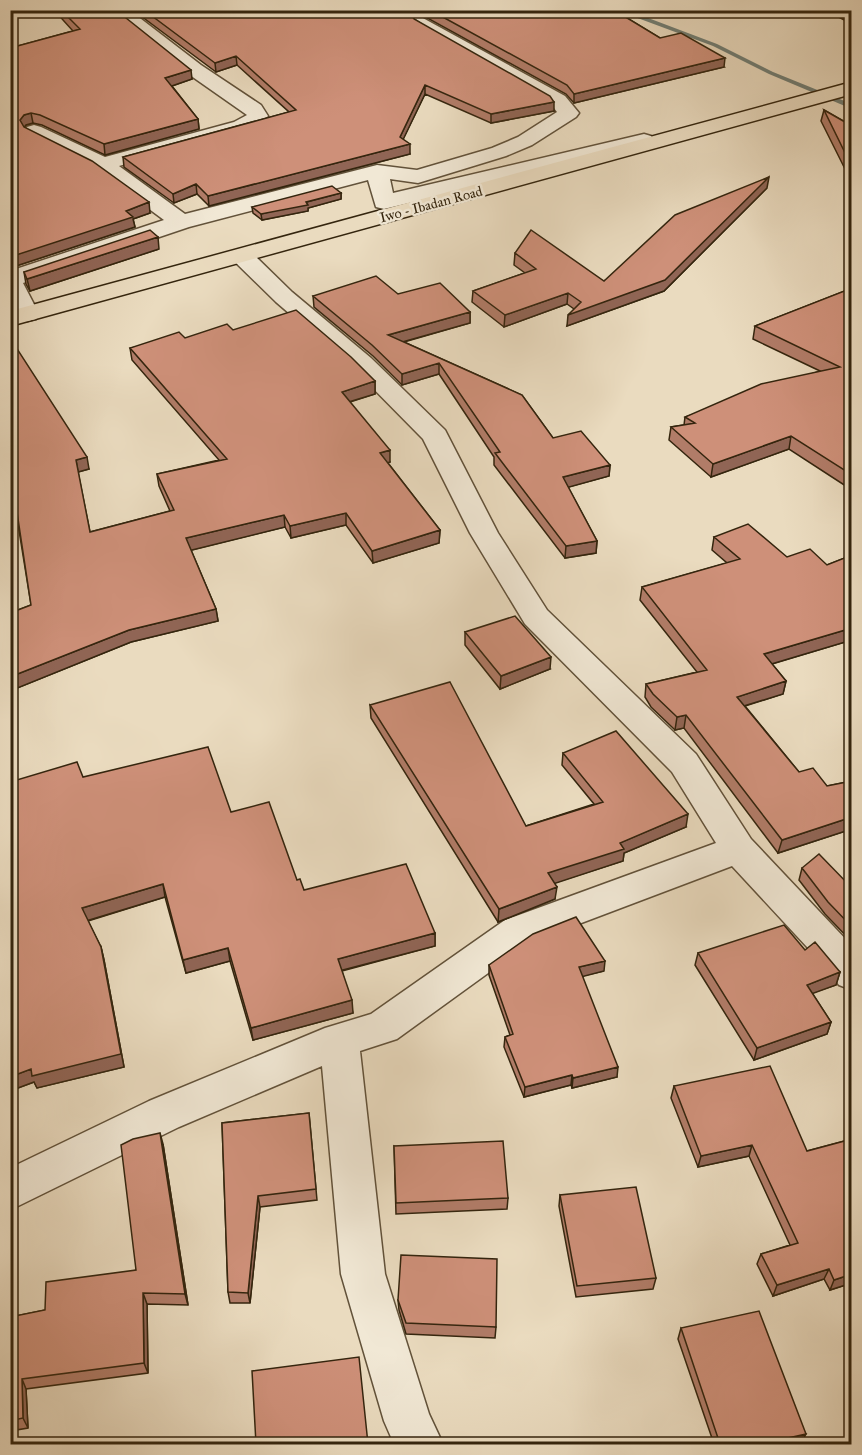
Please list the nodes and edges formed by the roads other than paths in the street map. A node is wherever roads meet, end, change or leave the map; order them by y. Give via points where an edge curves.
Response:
1 (126, 16) edge
2 (421, 22) edge
3 (852, 88) edge
4 (785, 106) junction
5 (34, 131) edge
6 (103, 164) junction
7 (377, 171) junction
8 (181, 222) junction
9 (242, 256) junction
10 (10, 280) edge
11 (19, 317) edge
12 (738, 849) junction
13 (852, 974) edge
14 (339, 1040) junction
15 (10, 1190) edge
16 (418, 1444) edge

1 - 6 street via 254,109 258,116 241,126
2 - 7 street via 558,100 569,113 525,141 428,174 418,177
3 - 4 main road, Iwo - Ibadan Road
4 - 7 street via 384,202
4 - 9 main road, Iwo - Ibadan Road
5 - 6 street
6 - 8 street
7 - 8 street
8 - 10 street
9 - 11 main road, Iwo - Ibadan Road
9 - 12 street via 362,363 435,436 484,533 536,617 684,764
10 - 11 street
12 - 13 street
12 - 14 street via 518,931 383,1027
14 - 15 street via 164,1113
14 - 16 street via 363,1274

